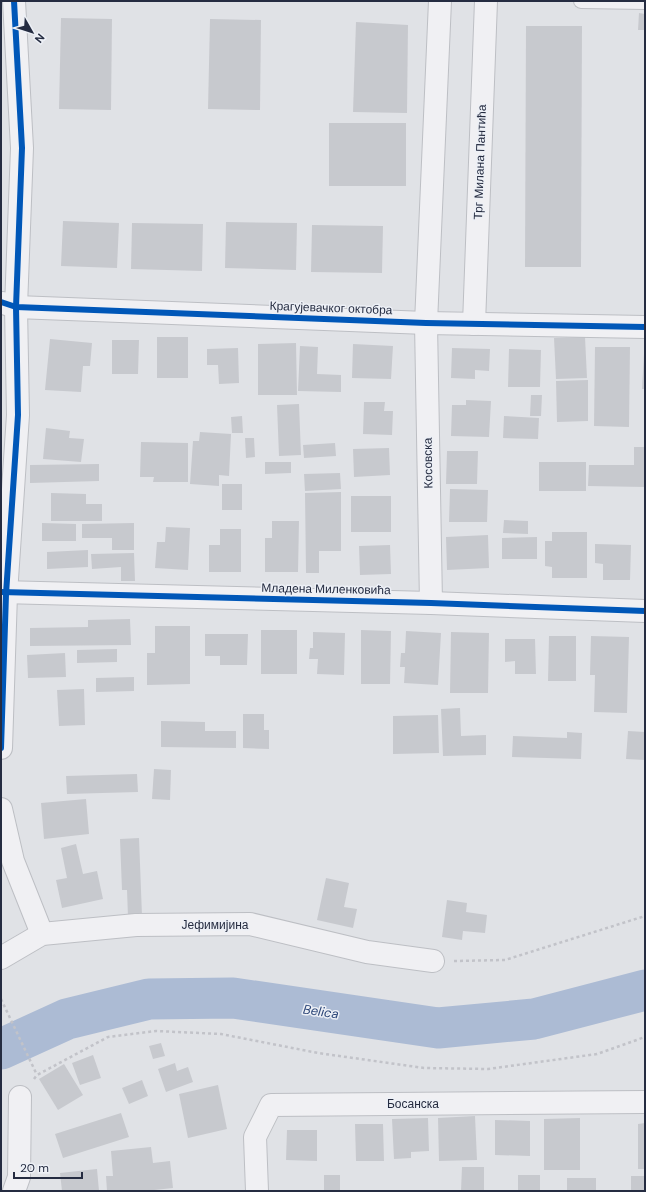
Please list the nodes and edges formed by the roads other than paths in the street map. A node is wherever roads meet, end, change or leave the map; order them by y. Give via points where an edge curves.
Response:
1 (14, 1) edge
2 (440, 1) edge
3 (486, 1) edge
4 (581, 1) edge
5 (645, 2) edge
6 (9, 304) edge
7 (426, 323) junction
8 (474, 324) junction
9 (645, 327) edge
10 (4, 593) edge
11 (431, 603) junction
12 (645, 611) edge
13 (1, 748) edge
14 (1, 809) edge
15 (7, 859) edge
16 (42, 934) junction
17 (1, 958) edge
18 (433, 961) road end
19 (20, 1097) dead end
20 (645, 1102) edge
21 (14, 1191) edge
22 (257, 1191) edge

1 - 6 street via 22,148
2 - 7 street
3 - 8 street, Трг Милана Пантића
4 - 5 lane
6 - 7 street, Крагујевачког октобра
6 - 10 street via 18,415
7 - 8 street, Крагујевачког октобра
7 - 11 street, Косовска
8 - 9 street, Крагујевачког октобра
10 - 11 street, Младена Миленковића
10 - 13 street
11 - 12 street, Младена Миленковића
14 - 15 street
15 - 16 street
16 - 17 street, Јефимијина
16 - 18 street, Јефимијина via 136,925 250,924 367,952
19 - 21 street via 20,1177
20 - 22 street, Босанска via 271,1105 255,1136

